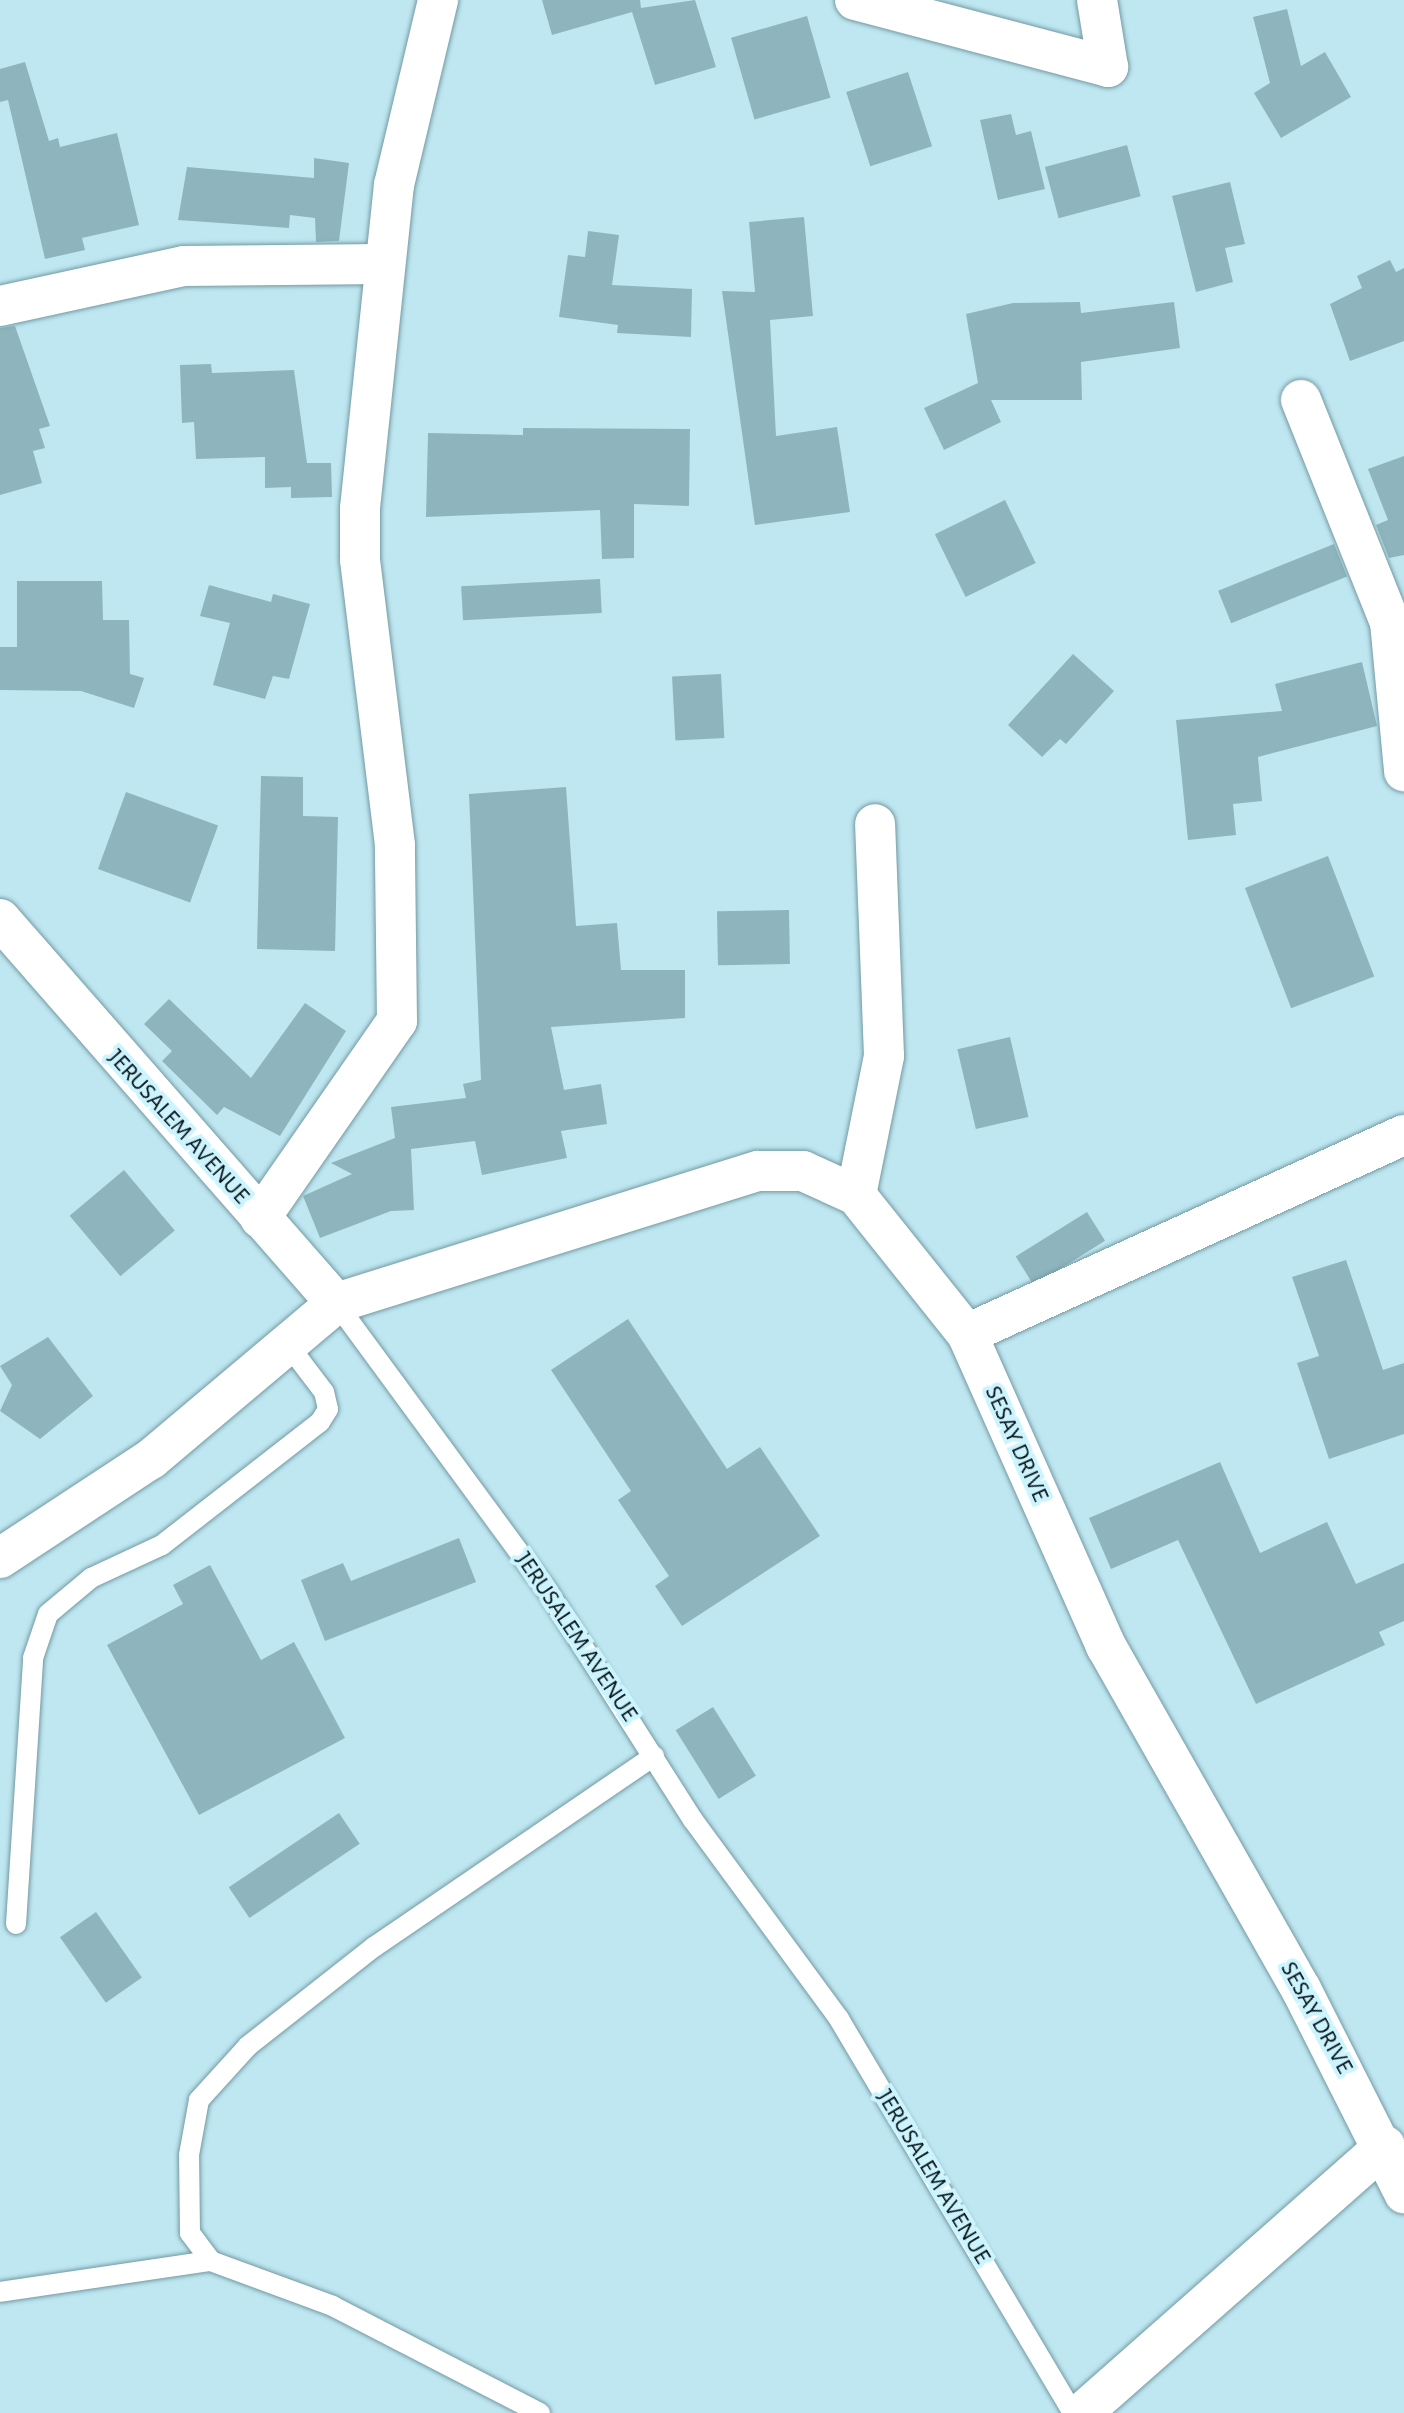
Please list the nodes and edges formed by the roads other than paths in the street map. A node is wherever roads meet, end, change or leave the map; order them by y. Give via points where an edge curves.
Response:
1 (438, 0) edge
2 (855, 0) edge
3 (1097, 0) edge
4 (384, 264) junction
5 (0, 306) edge
6 (1301, 400) dead end
7 (1404, 771) edge
8 (875, 824) dead end
9 (0, 919) edge
10 (1404, 1135) edge
11 (856, 1195) junction
12 (260, 1218) junction
13 (336, 1303) junction
14 (967, 1334) junction
15 (289, 1346) junction
16 (0, 1558) edge
17 (654, 1756) junction
18 (16, 1924) dead end
19 (1385, 2146) junction
20 (1404, 2193) edge
21 (211, 2261) junction
22 (0, 2292) edge
23 (540, 2413) edge
24 (1073, 2413) edge
25 (1082, 2413) edge

1 - 4 street via 394,185
2 - 3 street via 1108,67
4 - 5 street via 184,266
4 - 12 street via 363,440 360,559 395,845 397,1021
6 - 7 street via 1390,622
8 - 11 street via 884,1056
9 - 12 street, JERUSALEM AVENUE
10 - 14 street
11 - 13 street, SESAY DRIVE via 803,1171 758,1171
11 - 14 street, SESAY DRIVE
12 - 13 street, JERUSALEM AVENUE
13 - 15 street
13 - 17 lane, JERUSALEM AVENUE via 547,1590
14 - 19 street, SESAY DRIVE via 1106,1646
15 - 16 street via 151,1459
15 - 18 lane via 324,1392 328,1409 320,1422 162,1545 91,1578 48,1614 33,1658
17 - 21 lane via 374,1947 248,2046 199,2100 189,2155 190,2233
17 - 24 lane, JERUSALEM AVENUE via 839,2019
19 - 20 street, SESAY DRIVE
19 - 25 street
21 - 22 lane
21 - 23 lane via 333,2306

